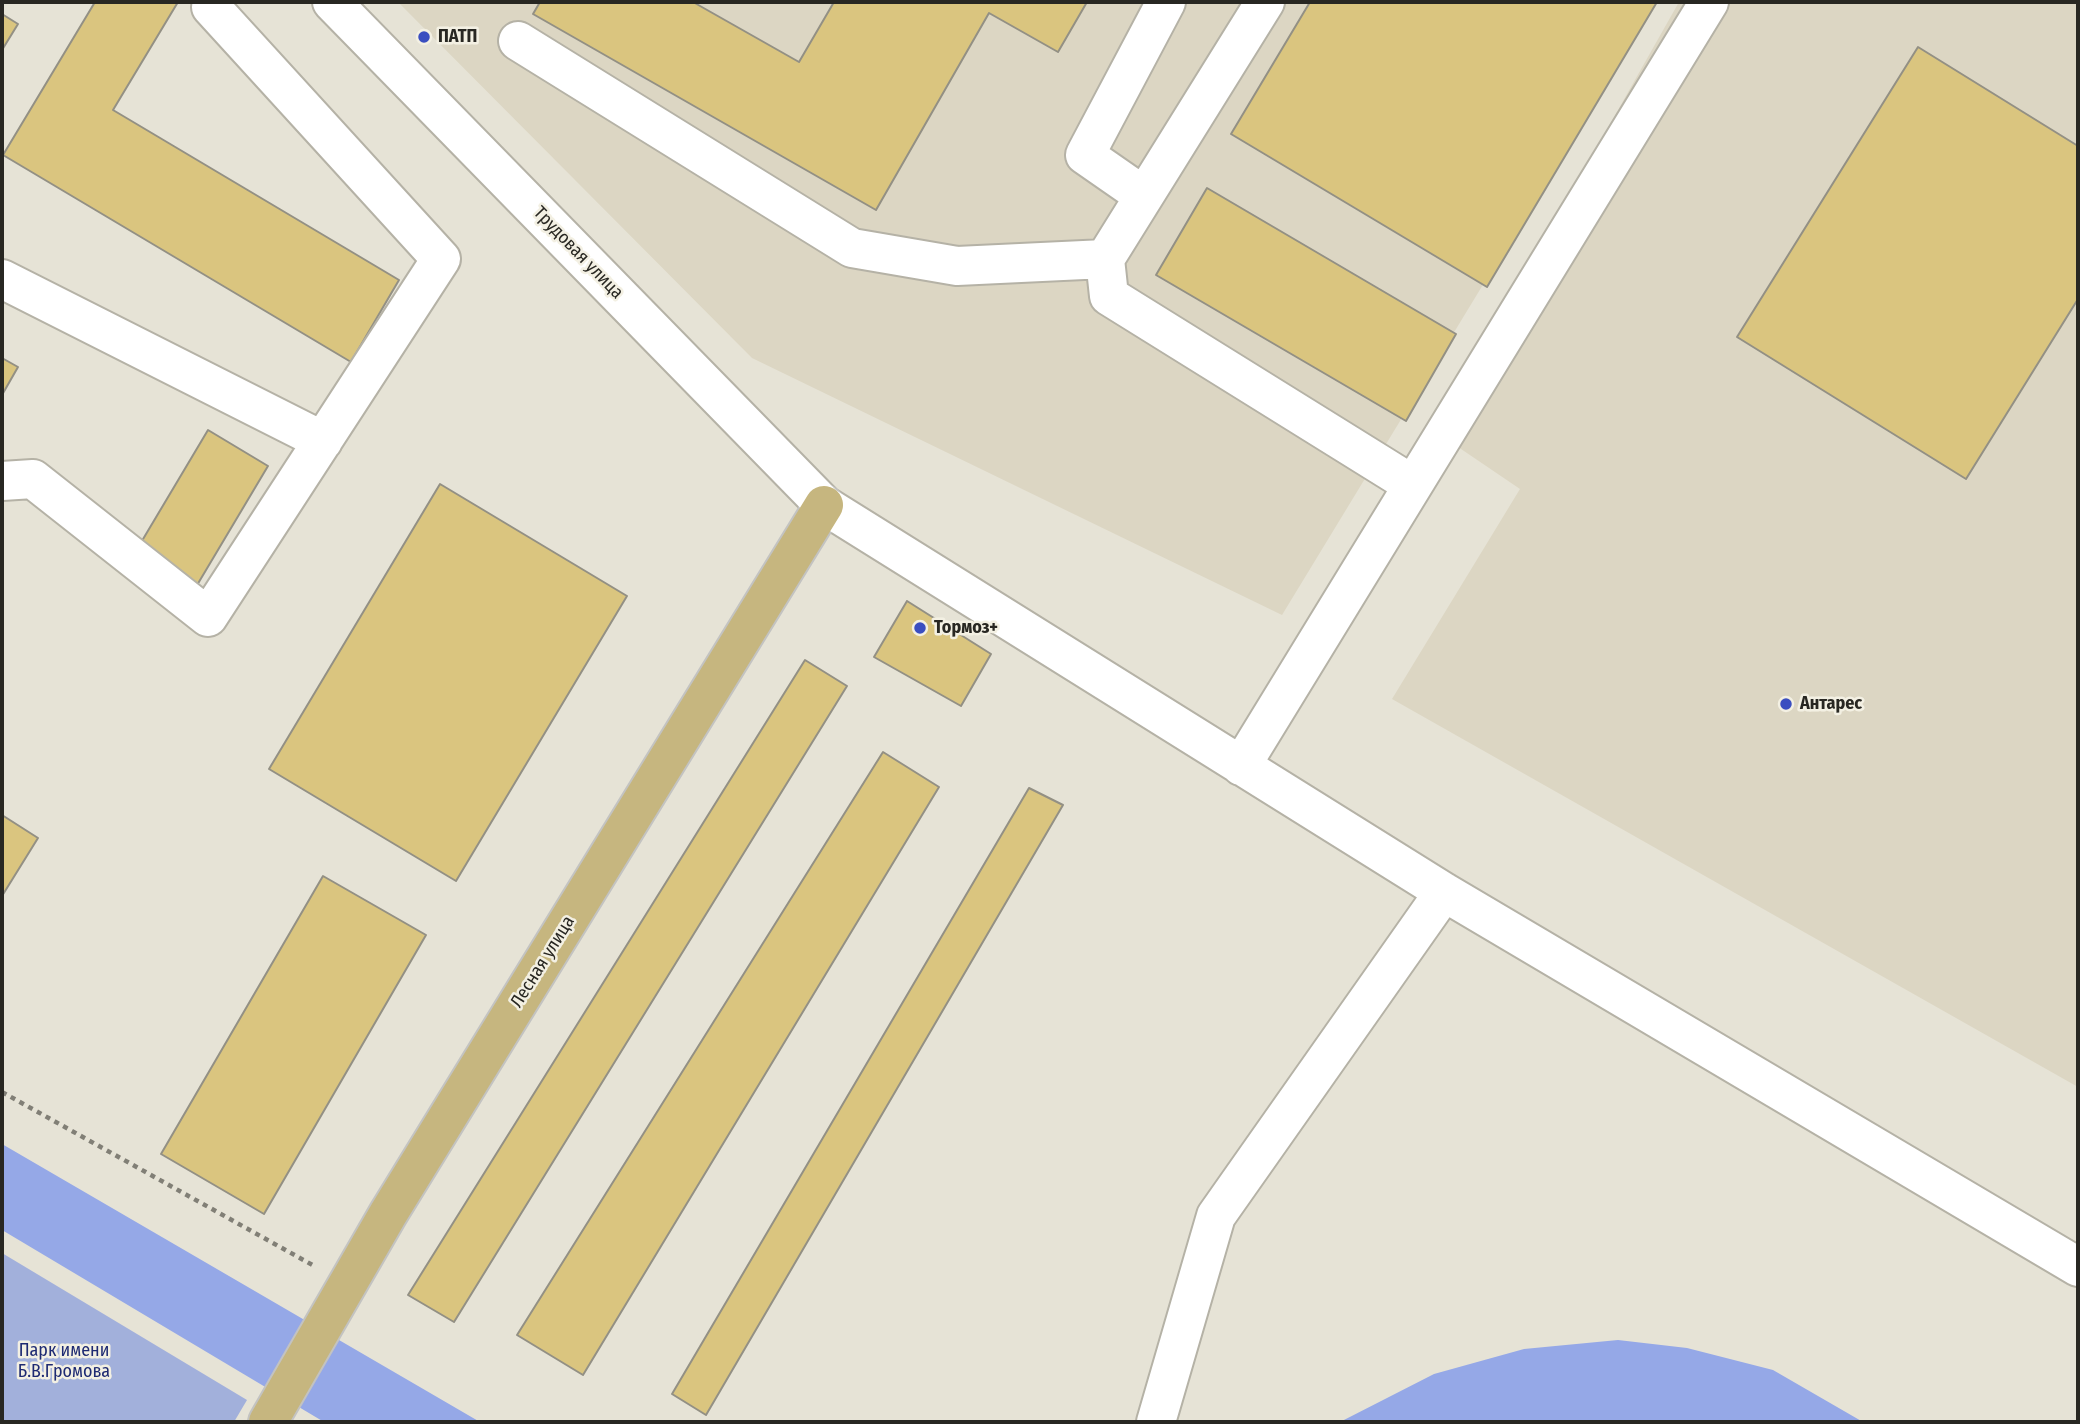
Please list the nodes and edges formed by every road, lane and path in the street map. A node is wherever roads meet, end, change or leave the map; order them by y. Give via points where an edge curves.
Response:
1 (215, 2) edge
2 (332, 2) edge
3 (1166, 2) edge
4 (1265, 2) edge
5 (1709, 2) edge
6 (518, 41) dead end
7 (1144, 196) junction
8 (1105, 259) junction
9 (2, 279) edge
10 (323, 440) junction
11 (2, 481) edge
12 (1413, 485) junction
13 (824, 505) junction
14 (1241, 766) junction
15 (1444, 892) junction
16 (2, 1092) edge
17 (2078, 1266) edge
18 (347, 1284) junction
19 (269, 1420) edge
20 (1156, 1422) edge

1 - 10 street via 211,7 441,259
2 - 13 street, Трудовая улица
3 - 7 street via 1085,155
4 - 7 street
5 - 12 street
6 - 8 street via 852,248 957,265
7 - 8 street
8 - 12 street via 1109,296
9 - 10 street
10 - 11 street via 208,617 33,479
12 - 14 street
13 - 14 street, Трудовая улица
13 - 18 main road, Лесная улица
14 - 15 street, Трудовая улица
15 - 17 street, Трудовая улица
15 - 20 street via 1216,1216
16 - 18 path
18 - 19 main road, Лесная улица

